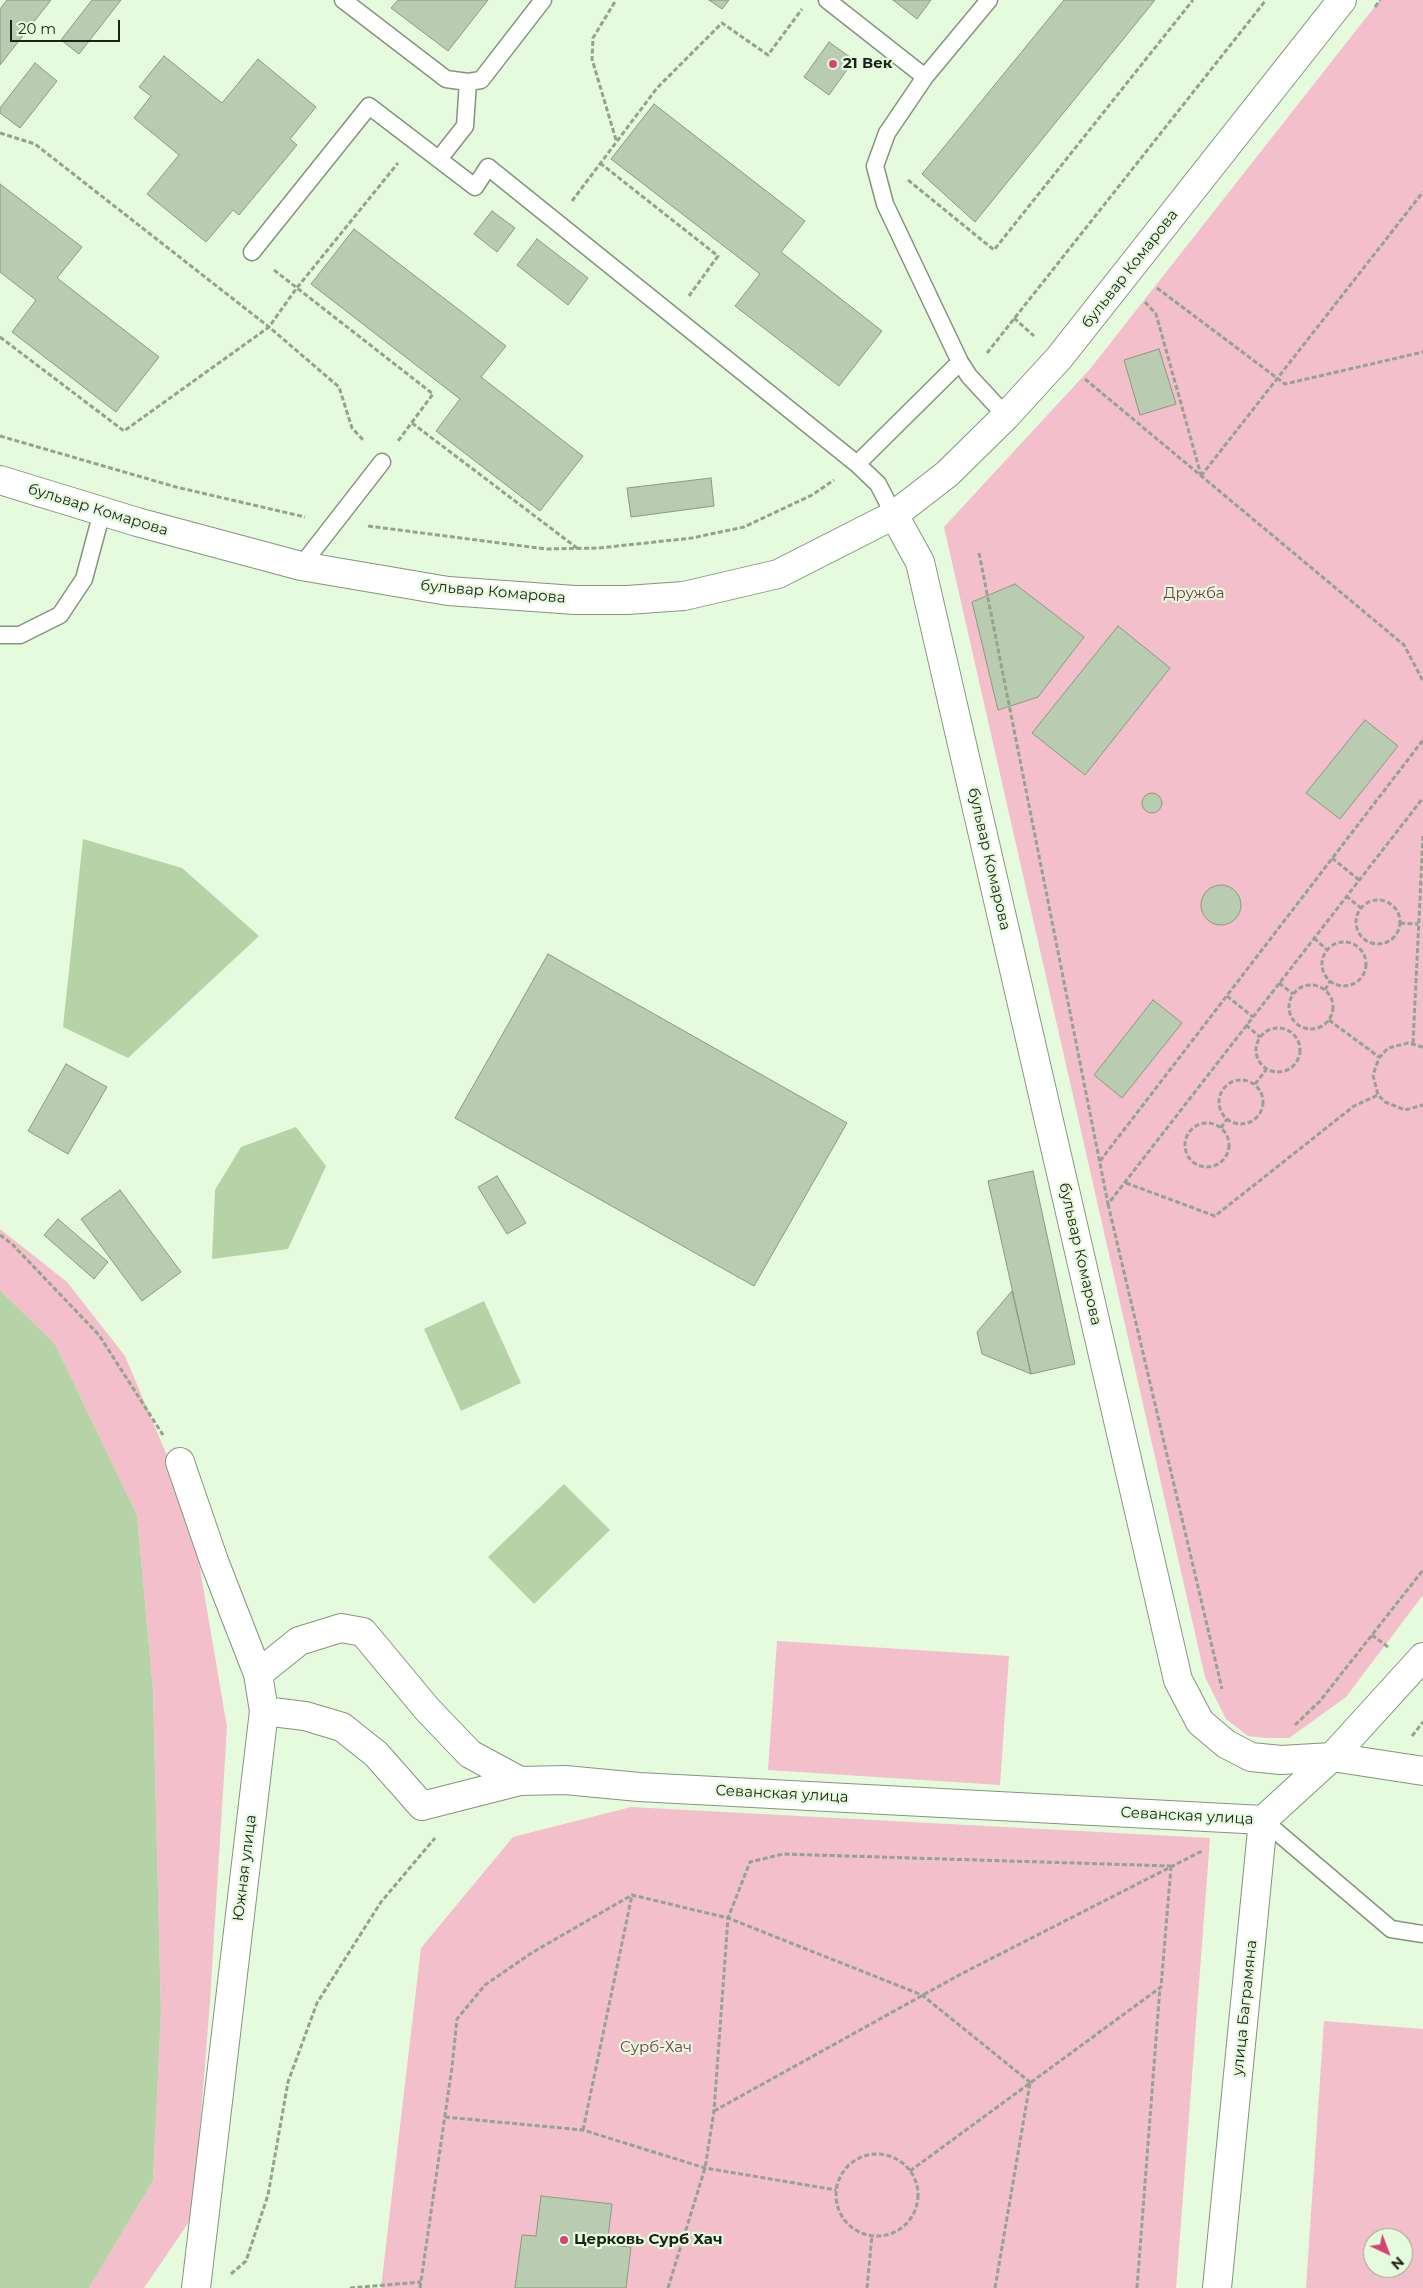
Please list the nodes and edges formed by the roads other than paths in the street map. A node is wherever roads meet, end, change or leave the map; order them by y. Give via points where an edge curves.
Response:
1 (343, 0) edge
2 (543, 0) edge
3 (827, 0) edge
4 (989, 0) edge
5 (1342, 0) edge
6 (925, 77) junction
7 (468, 82) junction
8 (439, 159) junction
9 (252, 252) dead end
10 (965, 369) junction
11 (1006, 416) junction
12 (382, 462) road end
13 (857, 464) junction
14 (0, 480) edge
15 (102, 512) junction
16 (894, 515) junction
17 (301, 566) junction
18 (0, 635) edge
19 (180, 1462) road end
20 (1423, 1657) edge
21 (258, 1674) junction
22 (264, 1711) junction
23 (1332, 1758) junction
24 (1423, 1771) edge
25 (520, 1780) junction
26 (1263, 1820) junction
27 (1423, 1934) edge
28 (196, 2288) edge
29 (1217, 2288) edge

1 - 7 lane via 446,79
2 - 7 lane via 481,80
3 - 6 lane
4 - 6 lane
5 - 11 street, бульвар Комарова via 1059,358
6 - 10 lane via 888,133 875,166 884,204
7 - 8 lane via 465,126
8 - 9 lane via 369,106
8 - 13 lane via 475,187 488,167
10 - 11 lane
10 - 13 lane
11 - 16 street, бульвар Комарова via 947,474
12 - 17 lane
13 - 16 lane via 878,484
14 - 15 street, бульвар Комарова
15 - 17 street, бульвар Комарова
15 - 18 lane via 84,579 60,614 20,635
16 - 17 street, бульвар Комарова via 778,574 684,596 575,600 448,591
16 - 23 street, бульвар Комарова via 920,562 1178,1680 1200,1722 1226,1744 1243,1753 1281,1760
19 - 21 street, Южная улица
20 - 23 street
21 - 22 street, Южная улица
21 - 25 street, Севанская улица via 298,1641 341,1628 363,1632 427,1709 470,1754
22 - 25 street via 305,1716 342,1727 376,1754 422,1806
22 - 28 street, Южная улица
23 - 24 street
23 - 26 street
25 - 26 street, Севанская улица
26 - 27 lane via 1391,1929
26 - 29 street, улица Баграмяна

